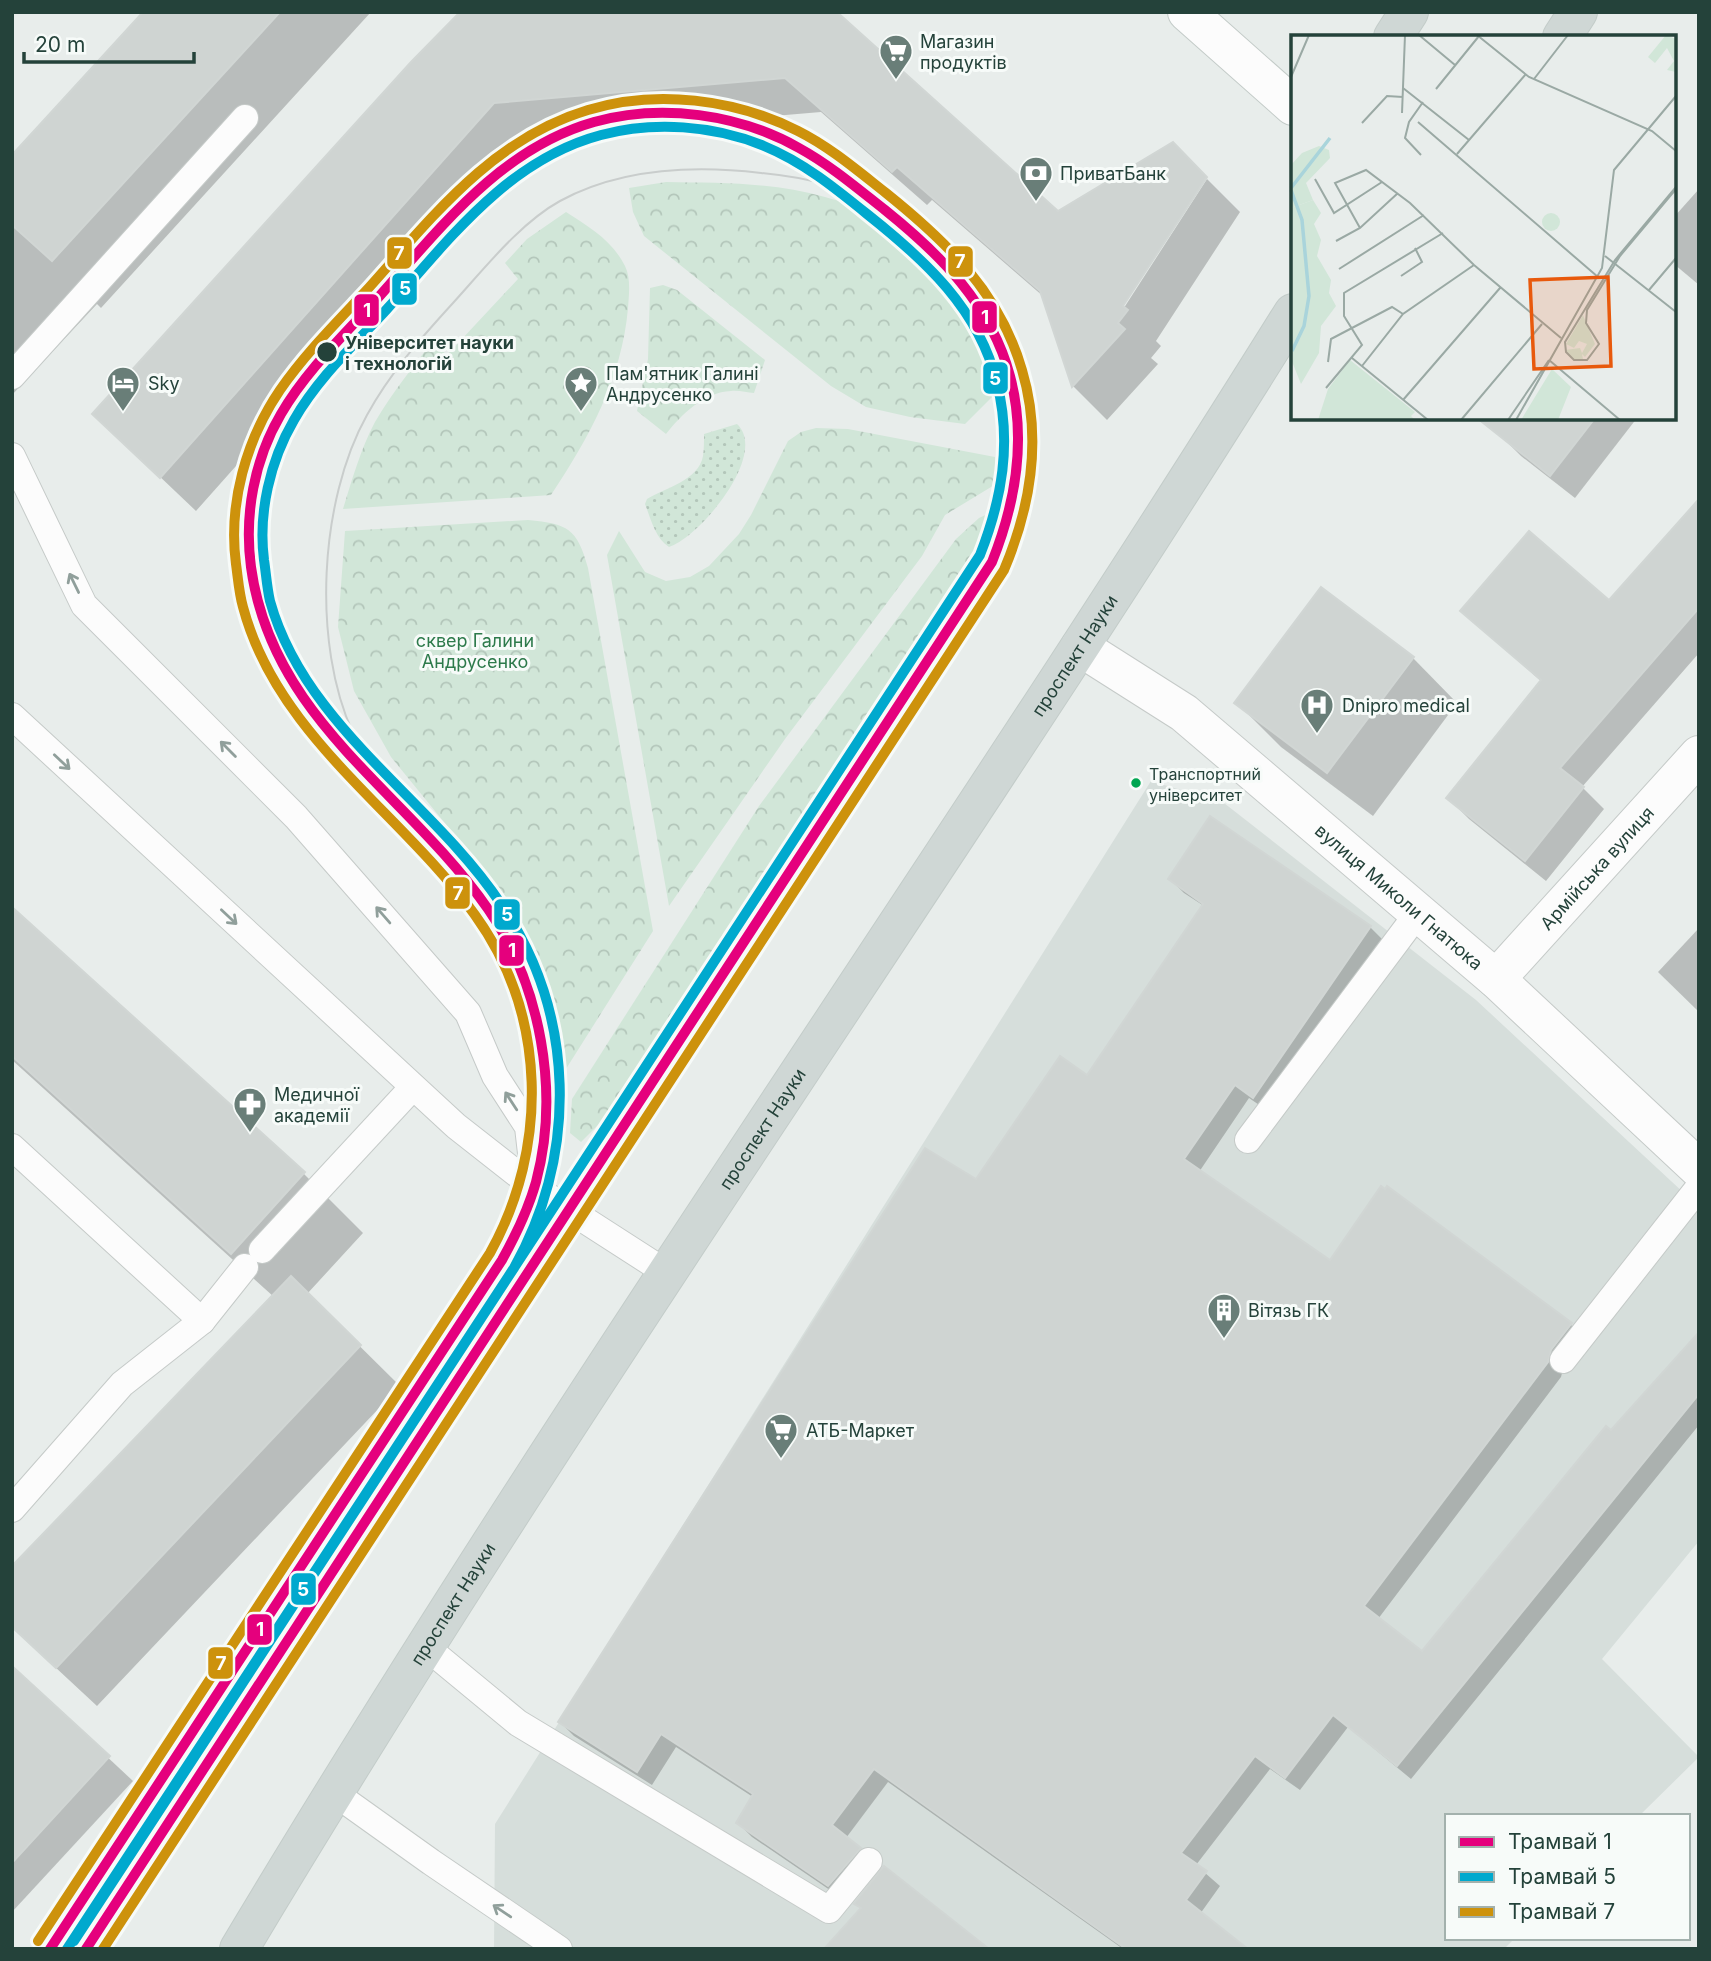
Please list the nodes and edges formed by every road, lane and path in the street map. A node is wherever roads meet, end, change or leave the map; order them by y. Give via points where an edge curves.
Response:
1 (1187, 12) edge
2 (1409, 12) edge
3 (1578, 12) edge
4 (1395, 35) edge
5 (1563, 35) edge
6 (1291, 104) edge
7 (245, 118) dead end
8 (1291, 316) edge
9 (12, 376) edge
10 (12, 456) edge
11 (1080, 647) junction
12 (12, 716) edge
13 (1699, 755) edge
14 (1418, 913) junction
15 (1496, 979) junction
16 (413, 1087) junction
17 (1248, 1140) dead end
18 (12, 1147) edge
19 (1699, 1169) edge
20 (1699, 1187) edge
21 (535, 1188) junction
22 (667, 1273) junction
23 (202, 1321) junction
24 (1563, 1360) dead end
25 (12, 1509) edge
26 (426, 1647) junction
27 (333, 1792) junction
28 (869, 1861) dead end
29 (239, 1949) edge
30 (559, 1949) edge

1 - 6 street
2 - 4 main road
3 - 5 main road
7 - 9 lane
8 - 11 main road, проспект Науки
21 -> 10 lane via 528,1126 495,1076 468,1013 296,817 84,605
11 - 14 street, вулиця Миколи Гнатюка via 1184,713
11 - 22 main road, проспект Науки
12 -> 16 lane
13 - 15 street, Армійська вулиця
14 - 15 street, вулиця Миколи Гнатюка
14 - 17 lane
15 - 19 street, вулиця Миколи Гнатюка
16 - 21 lane
16 - 23 lane
18 - 23 lane
20 - 24 lane
21 - 22 lane
22 - 26 main road, проспект Науки
23 - 25 lane via 122,1384
26 - 27 main road, проспект Науки
26 - 28 lane via 518,1723 830,1910
27 - 29 main road, проспект Науки
30 -> 27 lane

